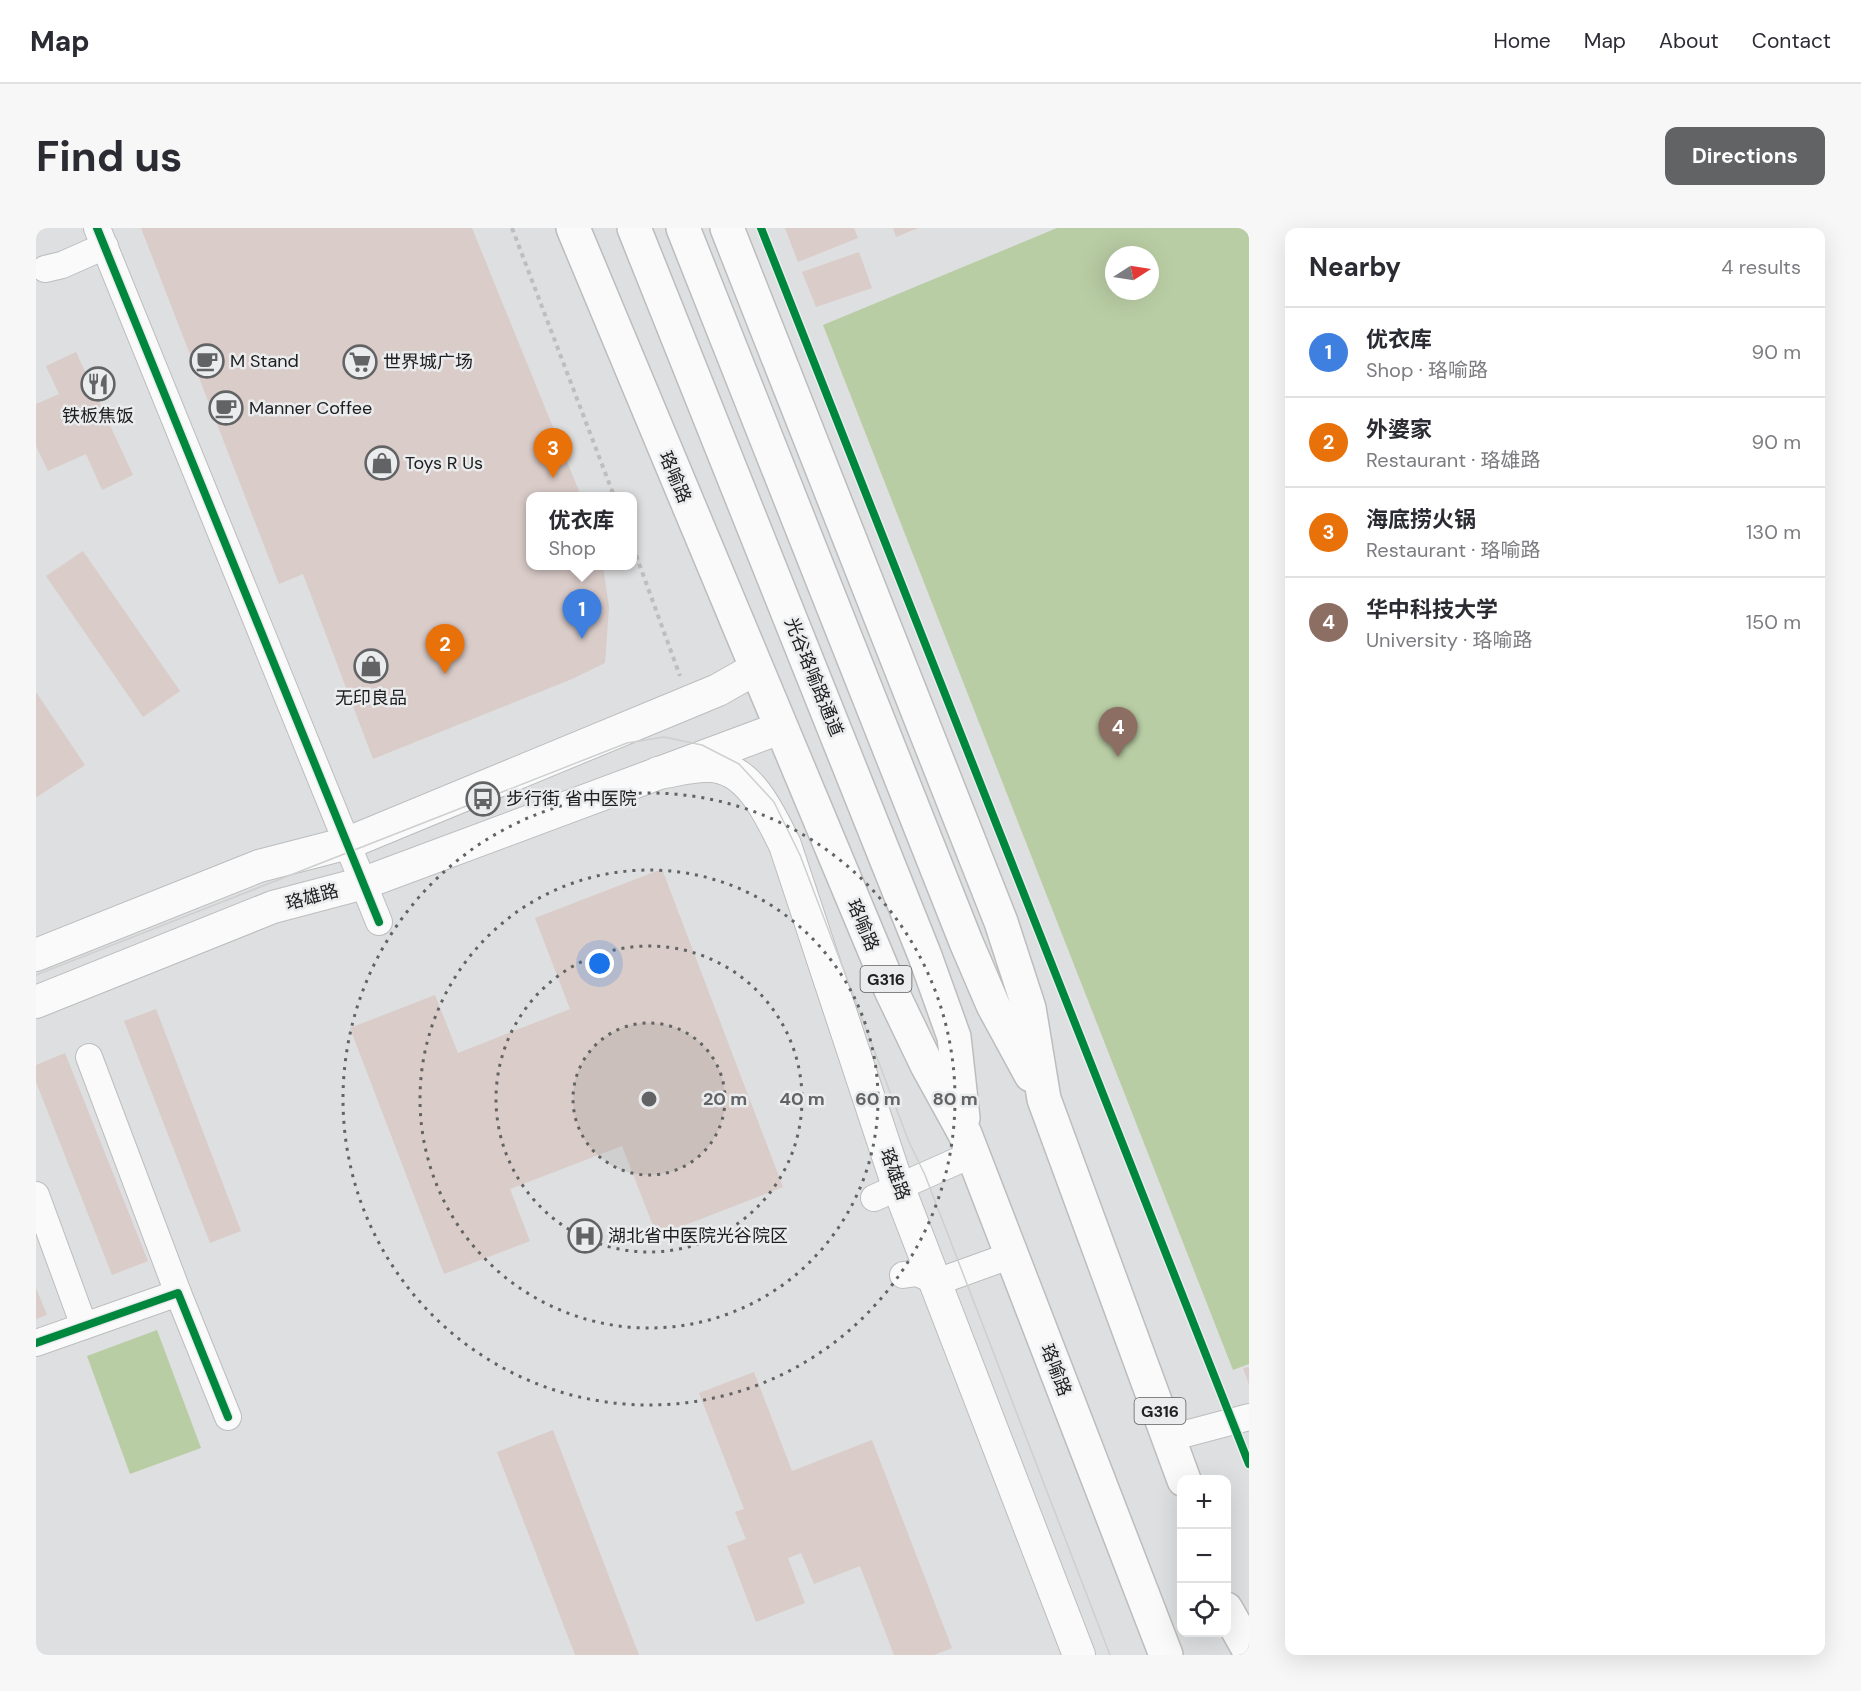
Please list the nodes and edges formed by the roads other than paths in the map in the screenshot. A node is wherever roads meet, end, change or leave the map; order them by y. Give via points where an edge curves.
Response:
1 (573, 228) edge
2 (634, 228) edge
3 (682, 228) edge
4 (727, 228) edge
5 (101, 237) edge
6 (45, 269) dead end
7 (755, 669) junction
8 (780, 728) junction
9 (658, 773) junction
10 (348, 843) junction
11 (364, 883) junction
12 (379, 922) dead end
13 (36, 955) edge
14 (36, 1002) edge
15 (89, 1057) dead end
16 (1044, 1099) junction
17 (969, 1144) junction
18 (886, 1192) junction
19 (36, 1195) edge
20 (1012, 1255) junction
21 (903, 1275) dead end
22 (937, 1282) junction
23 (178, 1293) junction
24 (84, 1326) junction
25 (36, 1343) edge
26 (228, 1417) dead end
27 (1249, 1417) edge
28 (1170, 1438) junction
29 (1183, 1475) edge
30 (1231, 1617) edge
31 (1249, 1650) edge
32 (1079, 1655) edge
33 (1166, 1655) edge

1 - 7 highway, 珞喻路 / G316
2 - 17 highway, 光谷珞喻路通道 via 925,956 954,1037
3 - 16 highway via 966,942 993,1005
4 - 16 highway, G316 via 1001,922 1029,1008
5 - 6 street via 62,265
5 - 10 street
7 - 8 highway, 珞喻路 / G316
7 - 10 main road via 718,690
8 - 9 main road, 珞雄路
8 - 17 highway, 珞喻路 / G316 via 891,990
9 - 11 main road, 珞雄路
9 - 18 main road, 珞雄路 via 709,766 722,768 740,777 766,807 785,845
10 - 11 street
10 - 13 main road via 259,866
11 - 12 street
11 - 14 main road, 珞雄路 via 273,907
15 - 23 street
16 - 28 highway, G316
17 - 18 street
17 - 20 highway, 珞喻路 / G316
18 - 22 main road, 珞雄路
19 - 24 street
20 - 22 street
20 - 33 highway, 珞喻路 / G316
21 - 22 street via 917,1273
22 - 32 main road, 珞雄路
23 - 24 street
23 - 26 street
24 - 25 street
27 - 28 street
28 - 29 highway, G316
30 - 31 highway

